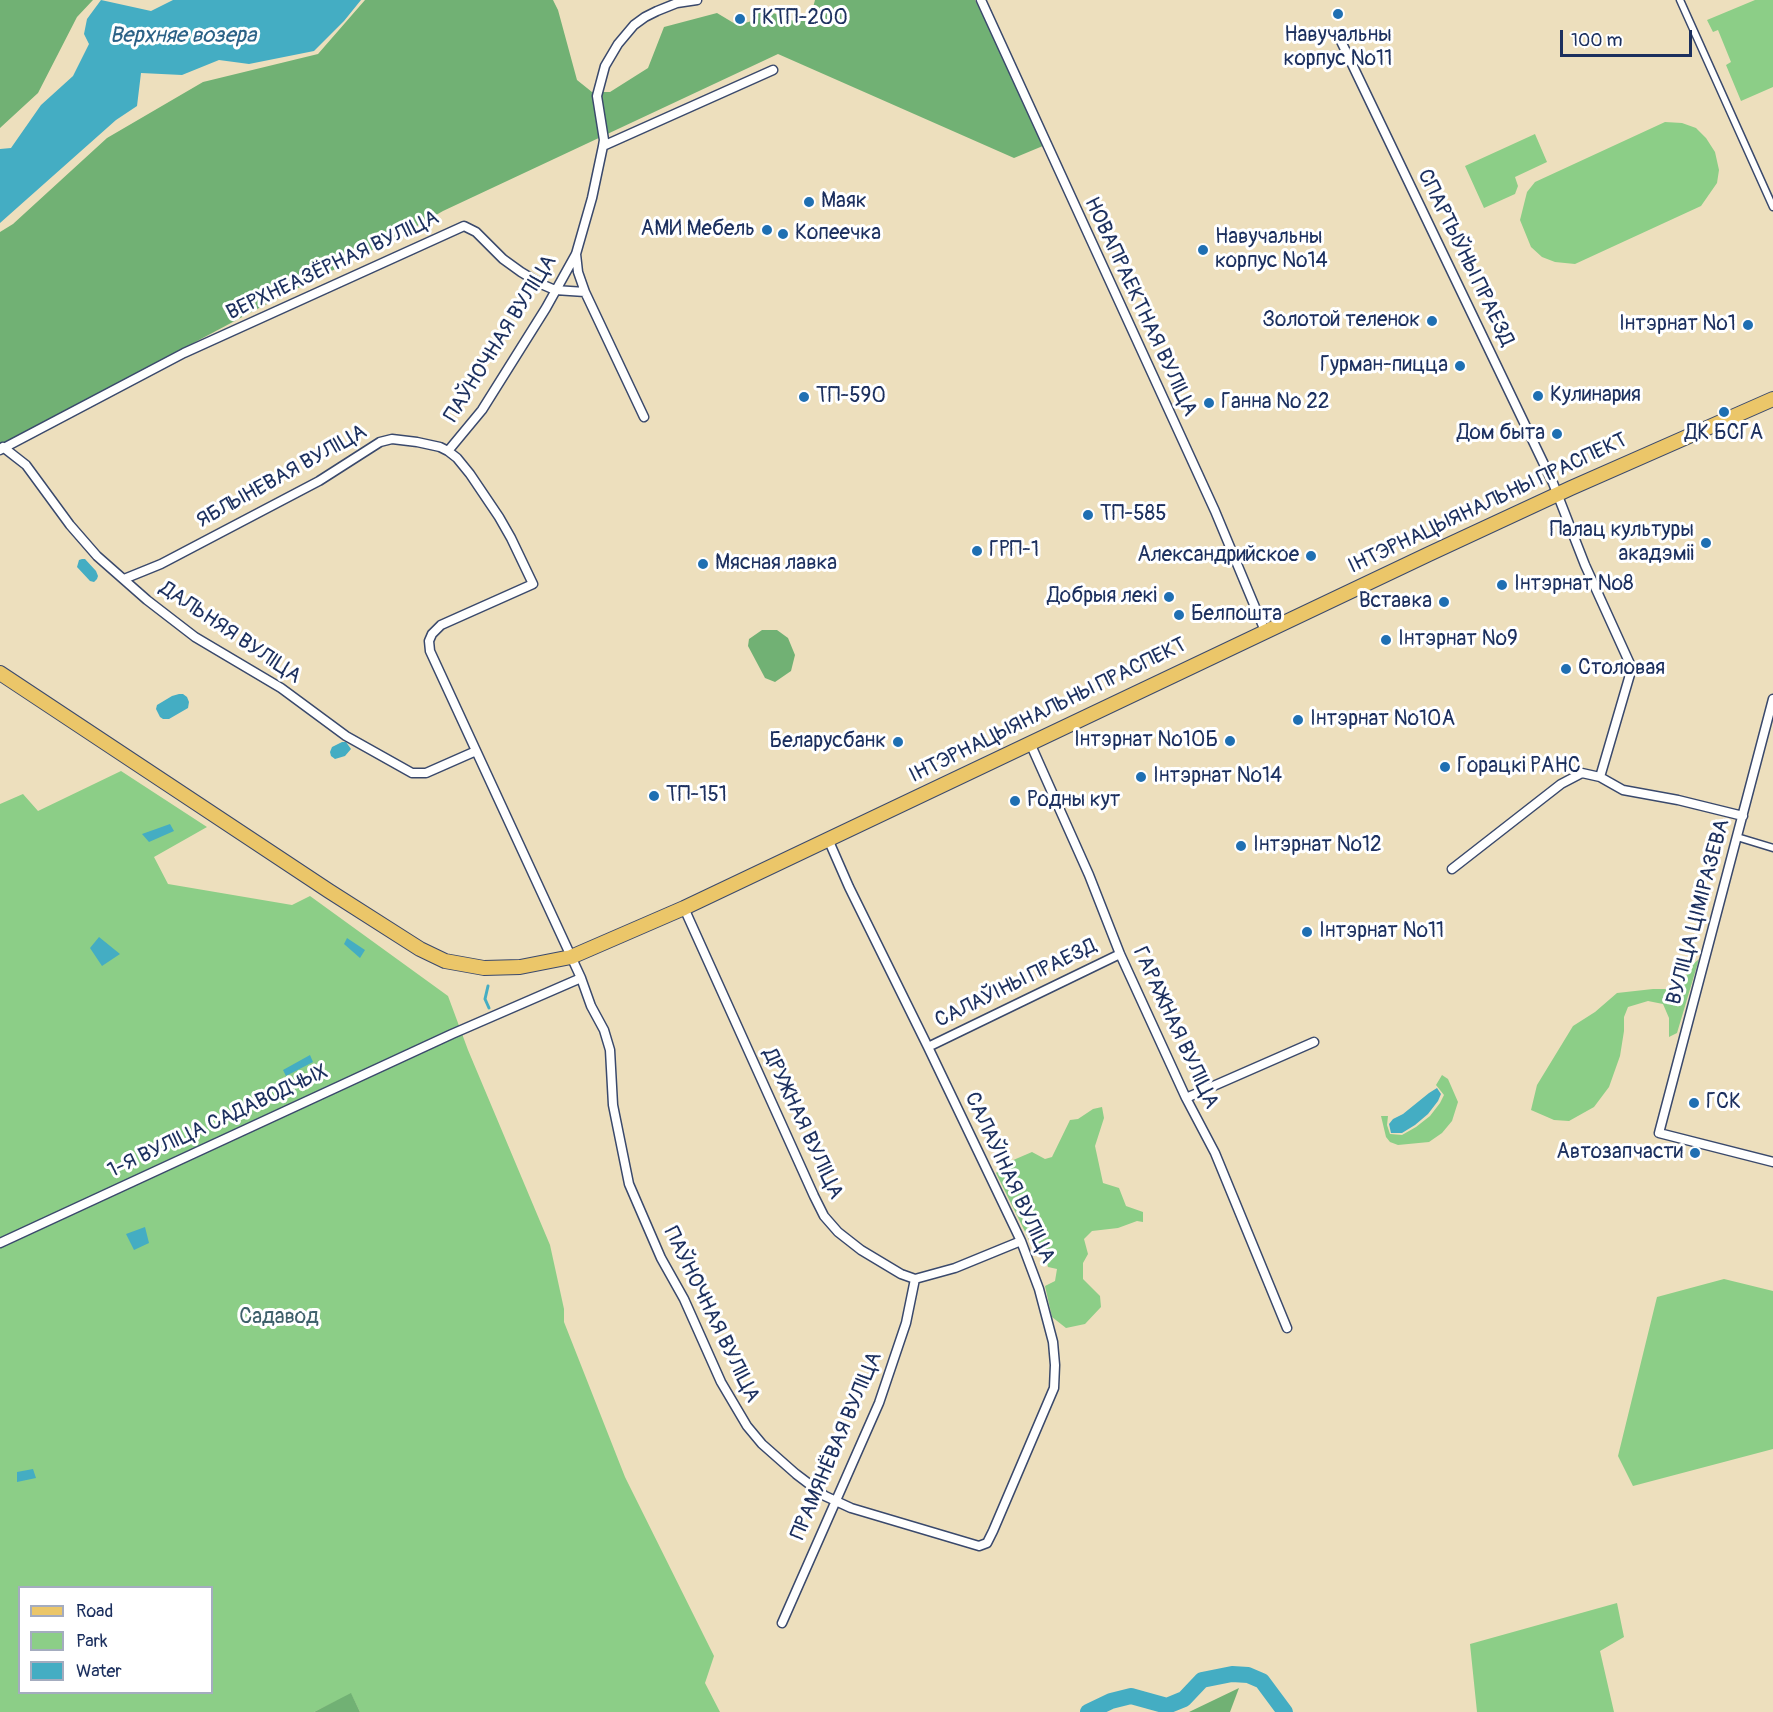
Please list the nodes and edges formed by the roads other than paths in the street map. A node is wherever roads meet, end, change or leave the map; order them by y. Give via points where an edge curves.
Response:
1 (697, 0) edge
2 (981, 0) edge
3 (1680, 0) edge
4 (1339, 37) dead end
5 (773, 70) dead end
6 (603, 146) junction
7 (1773, 207) edge
8 (576, 254) junction
9 (555, 290) junction
10 (585, 292) junction
11 (1773, 399) edge
12 (644, 417) dead end
13 (2, 448) edge
14 (448, 451) junction
15 (1558, 494) junction
16 (124, 579) junction
17 (1265, 631) junction
18 (0, 673) edge
19 (1773, 699) edge
20 (1772, 711) edge
21 (1030, 743) junction
22 (476, 751) junction
23 (1600, 777) junction
24 (1743, 816) junction
25 (1737, 837) junction
26 (828, 840) junction
27 (1773, 848) edge
28 (1452, 869) dead end
29 (684, 908) junction
30 (1120, 954) junction
31 (571, 957) junction
32 (581, 978) junction
33 (1314, 1042) dead end
34 (928, 1047) junction
35 (1186, 1098) junction
36 (1773, 1161) edge
37 (1021, 1242) junction
38 (0, 1243) edge
39 (915, 1279) junction
40 (1287, 1328) dead end
41 (835, 1502) junction
42 (987, 1543) joint
43 (782, 1623) dead end

1 - 6 street, ПАЎНОЧНАЯ ВУЛІЦА via 657,10 634,25 618,44 605,66 597,96
2 - 17 street, НОВАПРАЕКТНАЯ ВУЛІЦА via 1215,511
3 - 7 street
4 - 15 street, СПАРТЫЎНЫ ПРАЕЗД
5 - 6 street
6 - 8 street, ПАЎНОЧНАЯ ВУЛІЦА
8 - 9 street, ПАЎНОЧНАЯ ВУЛІЦА
8 - 10 street
9 - 10 street, ВЕРХНЕАЗЁРНАЯ ВУЛІЦА
9 - 13 street, ВЕРХНЕАЗЁРНАЯ ВУЛІЦА via 521,272 464,226 184,353
9 - 14 street, ПАЎНОЧНАЯ ВУЛІЦА via 482,410
10 - 12 street
11 - 15 main road, ІНТЭРНАЦЫЯНАЛЬНЫ ПРАСПЕКТ
13 - 16 street, ДАЛЬНЯЯ ВУЛІЦА via 26,465 70,525
14 - 16 street, ЯБЛЫНЕВАЯ ВУЛІЦА via 403,439 380,442 319,481 161,564
14 - 22 street, ЯБЛЫНЕВАЯ ВУЛІЦА via 482,490 533,584 445,623 429,640 430,651
15 - 17 main road, ІНТЭРНАЦЫЯНАЛЬНЫ ПРАСПЕКТ
15 - 23 street, СПАРТЫЎНЫ ПРАЕЗД via 1630,664
16 - 22 street, ДАЛЬНЯЯ ВУЛІЦА via 195,637 281,688 346,736 412,773 426,772
17 - 21 main road, ІНТЭРНАЦЫЯНАЛЬНЫ ПРАСПЕКТ
18 - 31 main road, ІНТЭРНАЦЫЯНАЛЬНЫ ПРАСПЕКТ via 420,949 445,960 484,968 520,967
19 - 20 street, ВУЛІЦА ЦІМІРАЗЕВА
20 - 24 street, ВУЛІЦА ЦІМІРАЗЕВА
21 - 26 main road, ІНТЭРНАЦЫЯНАЛЬНЫ ПРАСПЕКТ
21 - 30 street, ГАРАЖНАЯ ВУЛІЦА
22 - 31 street
23 - 24 street via 1623,790
23 - 28 street via 1582,773 1561,784
24 - 25 street, ВУЛІЦА ЦІМІРАЗЕВА
25 - 27 street
25 - 36 street, ВУЛІЦА ЦІМІРАЗЕВА via 1659,1133
26 - 29 main road, ІНТЭРНАЦЫЯНАЛЬНЫ ПРАСПЕКТ
26 - 34 street, САЛАЎІНАЯ ВУЛІЦА
29 - 31 main road, ІНТЭРНАЦЫЯНАЛЬНЫ ПРАСПЕКТ
29 - 39 street, ДРУЖНАЯ ВУЛІЦА via 824,1216 861,1250
30 - 34 street, САЛАЎІНЫ ПРАЕЗД
30 - 35 street, ГАРАЖНАЯ ВУЛІЦА
31 - 32 street, ПАЎНОЧНАЯ ВУЛІЦА
32 - 38 street, 1-Я ВУЛІЦА САДАВОДЧЫХ
32 - 41 street, ПАЎНОЧНАЯ ВУЛІЦА via 610,1050 613,1105 629,1184 721,1382 762,1444
33 - 35 street
34 - 37 street, САЛАЎІНАЯ ВУЛІЦА
35 - 40 street, ГАРАЖНАЯ ВУЛІЦА via 1215,1153
37 - 39 street
37 - 42 street, САЛАЎІНАЯ ВУЛІЦА via 1053,1342 1054,1388
39 - 41 street, ПРАМЯНЁВАЯ ВУЛІЦА via 906,1323 879,1403
41 - 42 street, ПАЎНОЧНАЯ ВУЛІЦА via 952,1539 980,1546
41 - 43 street, ПРАМЯНЁВАЯ ВУЛІЦА

